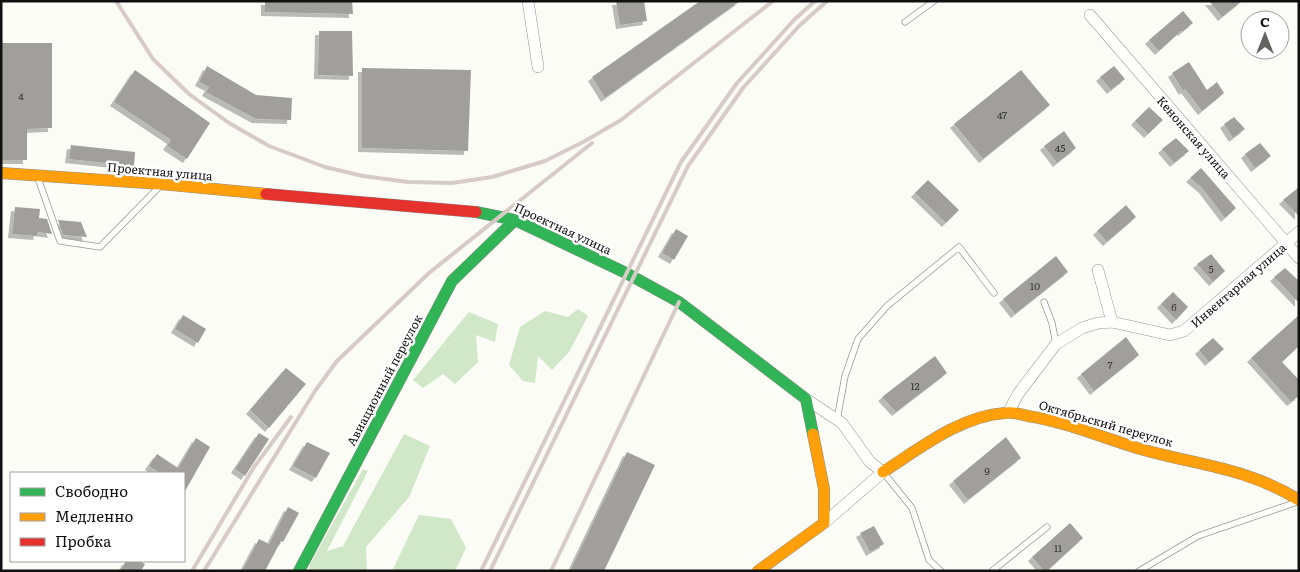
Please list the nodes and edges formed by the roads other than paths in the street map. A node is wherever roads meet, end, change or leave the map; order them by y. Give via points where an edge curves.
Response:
1 (528, 1) edge
2 (934, 1) edge
3 (1090, 15) dead end
4 (905, 22) dead end
5 (538, 67) dead end
6 (1, 173) edge
7 (37, 175) junction
8 (162, 184) junction
9 (516, 220) junction
10 (1299, 232) edge
11 (1286, 243) junction
12 (1299, 258) edge
13 (1098, 270) dead end
14 (994, 292) dead end
15 (1044, 302) dead end
16 (1112, 322) junction
17 (1056, 344) junction
18 (806, 399) junction
19 (1008, 413) junction
20 (837, 420) junction
21 (883, 472) junction
22 (1299, 501) edge
23 (824, 523) junction
24 (1047, 527) dead end
25 (299, 571) edge
26 (758, 571) edge
27 (941, 571) edge
28 (992, 571) edge
29 (1139, 571) edge

1 - 5 street
2 - 4 lane
3 - 11 street, Кенонская улица
6 - 7 street, Проектная улица
7 - 8 street, Проектная улица
7 - 8 lane via 60,241 100,247
8 - 9 street, Проектная улица via 465,210
9 - 18 street, Проектная улица via 678,302
9 - 25 street, Авиационный переулок via 452,281
10 - 11 street, Инвентарная улица
11 - 12 street, Кенонская улица
11 - 16 street, Инвентарная улица via 1184,331 1170,335
13 - 16 street
14 - 20 lane via 958,247 887,306 858,339 845,376
15 - 17 lane
16 - 17 street, Инвентарная улица via 1082,328
17 - 19 street, Инвентарная улица via 1018,394
18 - 20 street
18 - 23 street via 824,490
19 - 21 street, Октябрьский переулок via 952,429
19 - 22 street, Октябрьский переулок via 1044,417 1139,449 1236,471 1284,489
20 - 21 street via 870,462
21 - 23 street
21 - 27 lane via 912,508 928,560
22 - 29 lane via 1198,536
23 - 26 street
24 - 28 lane

